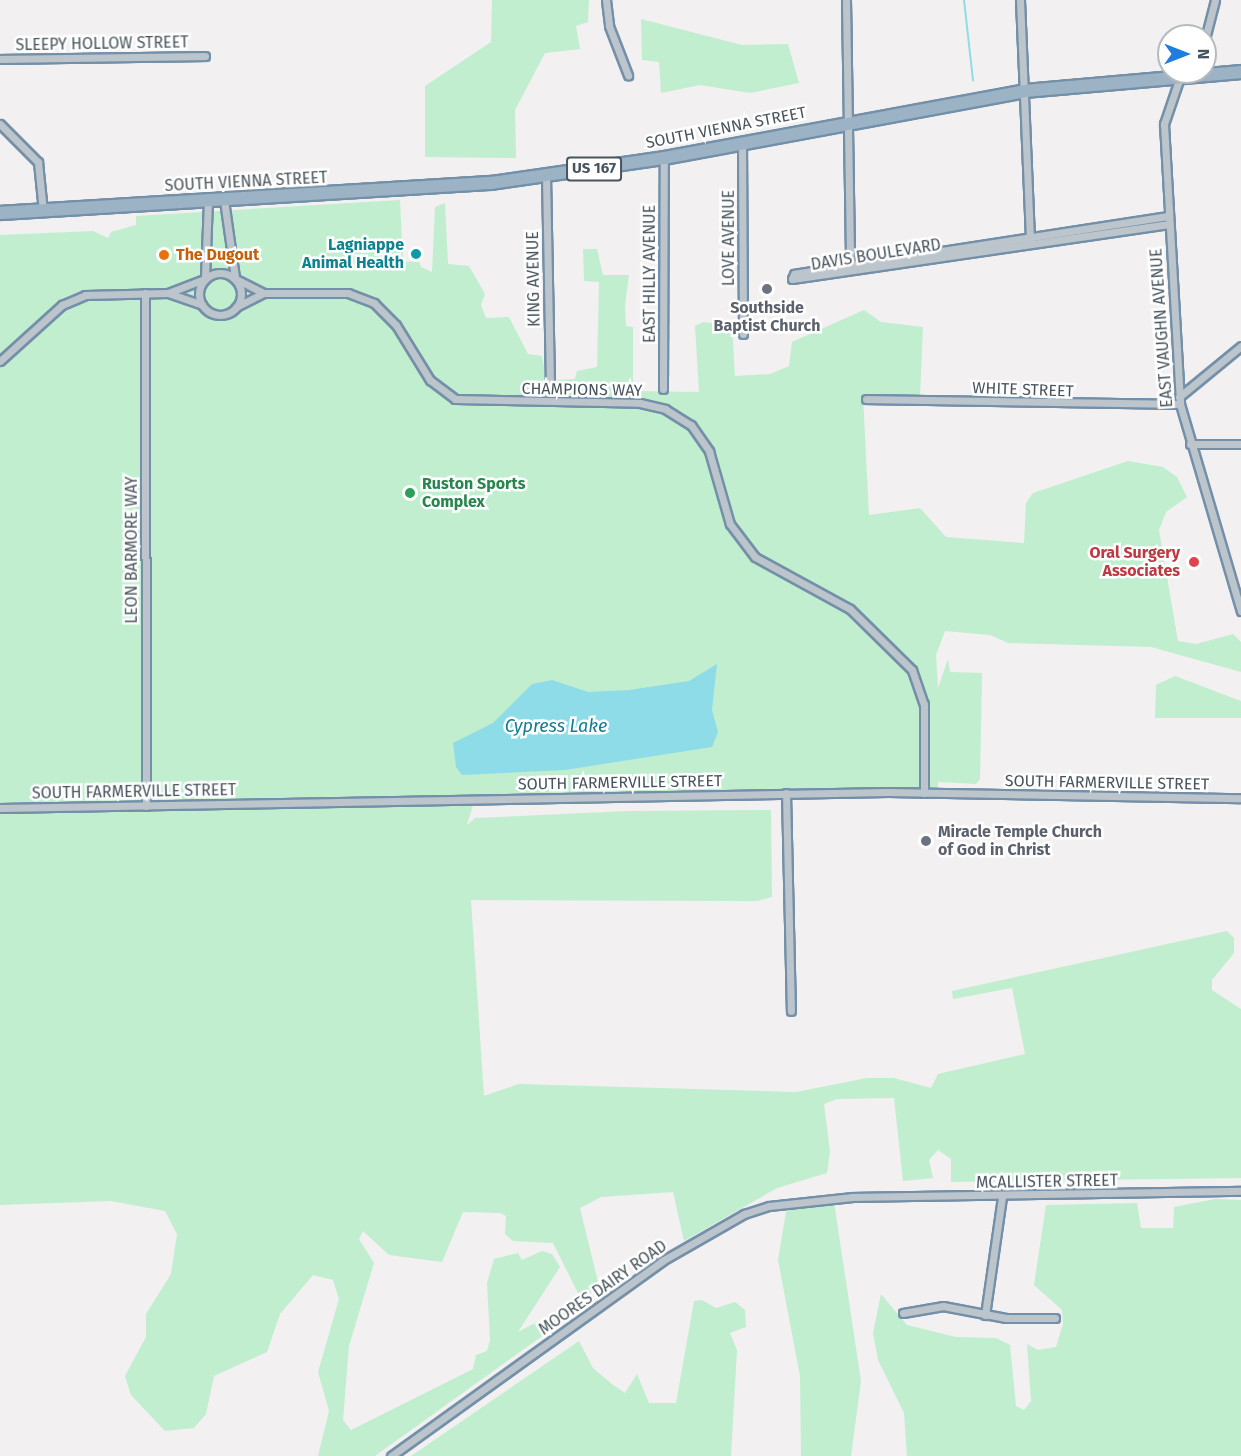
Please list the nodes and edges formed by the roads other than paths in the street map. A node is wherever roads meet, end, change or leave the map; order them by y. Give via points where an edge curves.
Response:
1 (606, 0) edge
2 (846, 0) edge
3 (1020, 0) edge
4 (1215, 0) edge
5 (1209, 24) edge
6 (205, 56) dead end
7 (0, 59) edge
8 (1217, 72) edge
9 (1241, 72) edge
10 (628, 75) dead end
11 (1157, 76) edge
12 (1178, 84) edge
13 (1025, 91) junction
14 (846, 122) junction
15 (0, 124) edge
16 (742, 142) junction
17 (664, 158) junction
18 (546, 176) junction
19 (224, 200) junction
20 (208, 201) junction
21 (43, 211) junction
22 (0, 213) edge
23 (1168, 216) junction
24 (1169, 224) junction
25 (1030, 242) junction
26 (850, 269) junction
27 (204, 278) junction
28 (236, 278) junction
29 (263, 292) junction
30 (145, 293) junction
31 (168, 293) junction
32 (202, 305) junction
33 (235, 308) junction
34 (743, 334) dead end
35 (1241, 346) edge
36 (0, 361) edge
37 (550, 381) dead end
38 (663, 390) dead end
39 (866, 399) dead end
40 (1179, 401) junction
41 (1190, 444) junction
42 (1241, 444) edge
43 (1241, 611) edge
44 (924, 792) junction
45 (786, 794) junction
46 (1241, 798) edge
47 (146, 806) junction
48 (0, 808) edge
49 (790, 1011) dead end
50 (1241, 1191) edge
51 (853, 1197) joint
52 (1002, 1197) junction
53 (903, 1312) dead end
54 (985, 1316) junction
55 (1055, 1318) dead end
56 (391, 1456) edge

1 - 10 street via 606,16
2 - 14 street
3 - 13 street
4 - 5 street
6 - 7 street, SLEEPY HOLLOW STREET
8 - 9 highway, SOUTH VIENNA STREET / US 167
11 - 13 highway, SOUTH VIENNA STREET / US 167
12 - 23 street, EAST VAUGHN AVENUE via 1164,124
13 - 14 highway, SOUTH VIENNA STREET / US 167
13 - 25 street
14 - 16 highway, SOUTH VIENNA STREET / US 167
14 - 26 street
15 - 21 street via 38,162
16 - 17 highway, SOUTH VIENNA STREET / US 167
16 - 34 street, LOVE AVENUE
17 - 18 highway, SOUTH VIENNA STREET / US 167
17 - 38 street, EAST HILLY AVENUE
18 - 19 highway, SOUTH VIENNA STREET / US 167
18 - 37 street, KING AVENUE
19 - 20 highway, SOUTH VIENNA STREET / US 167
19 - 28 street
20 - 21 highway, SOUTH VIENNA STREET / US 167
20 - 27 street
21 - 22 highway, SOUTH VIENNA STREET / US 167
23 - 24 street, EAST VAUGHN AVENUE
23 - 25 street, DAVIS BOULEVARD
24 - 25 street, DAVIS BOULEVARD
24 - 40 street, EAST VAUGHN AVENUE
25 - 26 street, DAVIS BOULEVARD
26 - 26 street, DAVIS BOULEVARD via 792,279
27 - 28 street, CHAMPIONS WAY
27 - 31 street, CHAMPIONS WAY
27 - 32 street
28 - 29 street, CHAMPIONS WAY
28 - 33 street via 240,295
29 - 33 street, CHAMPIONS WAY
29 - 44 street, CHAMPIONS WAY via 348,293 374,303 396,325 430,380 455,399 640,404 664,409 691,425 709,451 730,524 755,557 850,609 912,670 924,704
30 - 31 street, CHAMPIONS WAY
30 - 36 street, CHAMPIONS WAY via 72,299
30 - 47 street, LEON BARMORE WAY
31 - 32 street, CHAMPIONS WAY
32 - 33 street, CHAMPIONS WAY via 218,316
35 - 40 street
39 - 40 street, WHITE STREET
40 - 41 street, EAST VAUGHN AVENUE
41 - 42 street
41 - 43 street, EAST VAUGHN AVENUE
44 - 45 street, SOUTH FARMERVILLE STREET
44 - 46 street, SOUTH FARMERVILLE STREET
45 - 47 street, SOUTH FARMERVILLE STREET
45 - 49 street
47 - 48 street, SOUTH FARMERVILLE STREET
50 - 52 street, MCALLISTER STREET
51 - 52 street, MCALLISTER STREET
51 - 56 street, MOORES DAIRY ROAD via 793,1201 744,1214 620,1288
52 - 54 street
53 - 54 street via 943,1306
54 - 55 street

